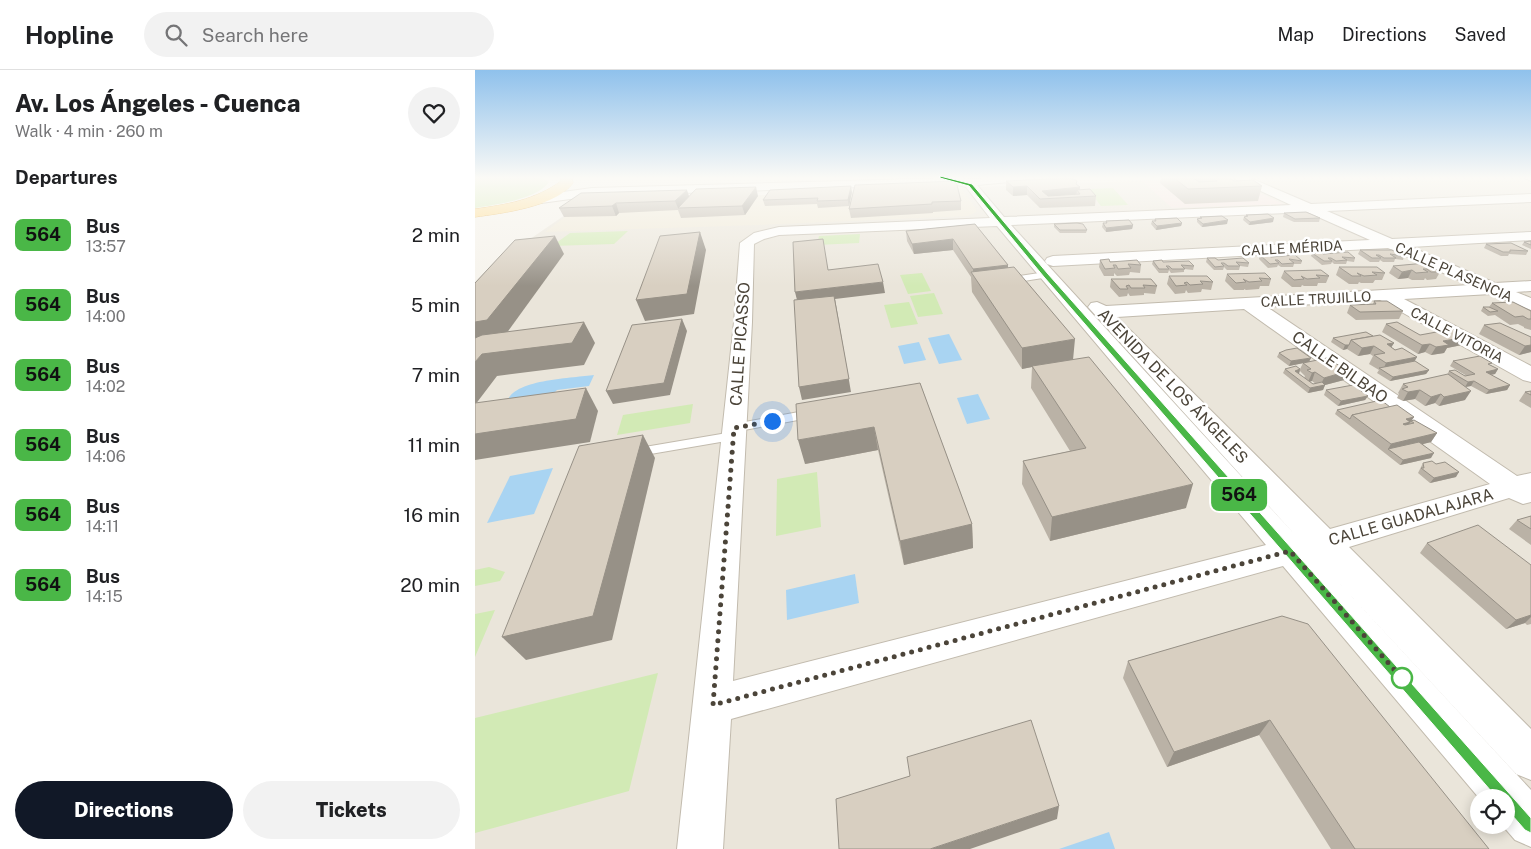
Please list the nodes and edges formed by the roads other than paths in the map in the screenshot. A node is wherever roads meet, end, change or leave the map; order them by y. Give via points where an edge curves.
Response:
1 (498, 213) edge
2 (1000, 213) edge
3 (1171, 213) edge
4 (1321, 213) edge
5 (1008, 221) junction
6 (475, 228) edge
7 (1531, 236) edge
8 (1388, 243) junction
9 (1050, 268) junction
10 (992, 283) edge
11 (1531, 286) edge
12 (1491, 289) junction
13 (1383, 295) junction
14 (1248, 303) junction
15 (1531, 305) edge
16 (1102, 312) junction
17 (1531, 375) edge
18 (828, 411) edge
19 (734, 432) junction
20 (616, 456) edge
21 (1525, 490) edge
22 (1324, 542) junction
23 (1290, 551) junction
24 (713, 705) junction
25 (1531, 759) edge
26 (1531, 824) edge
27 (700, 849) edge

1 - 6 highway
2 - 5 street, AVENIDA DE LOS ÁNGELES
3 - 5 street, CALLE PICASSO
4 - 8 street, CALLE PLASENCIA
5 - 9 street, AVENIDA DE LOS ÁNGELES
5 - 19 street, CALLE PICASSO via 801,230 755,236 747,243
7 - 8 street, CALLE MÉRIDA
8 - 9 street, CALLE MÉRIDA
8 - 12 street, CALLE PLASENCIA
9 - 10 lane
9 - 16 street, AVENIDA DE LOS ÁNGELES
9 - 23 street, AVENIDA DE LOS ÁNGELES
11 - 12 street, CALLE TRUJILLO
12 - 13 street, CALLE TRUJILLO
12 - 15 street, CALLE PLASENCIA
13 - 14 street, CALLE TRUJILLO
13 - 17 street, CALLE VITORIA
14 - 16 street, CALLE TRUJILLO
14 - 21 street, CALLE BILBAO
16 - 22 street, AVENIDA DE LOS ÁNGELES
18 - 19 lane
19 - 20 lane
19 - 24 street, CALLE PICASSO
21 - 22 street, CALLE GUADALAJARA
22 - 23 street, CALLE GUADALAJARA
22 - 25 street, AVENIDA DE LOS ÁNGELES
23 - 24 street, CALLE GUADALAJARA
23 - 26 street, AVENIDA DE LOS ÁNGELES
24 - 27 street, CALLE PICASSO

